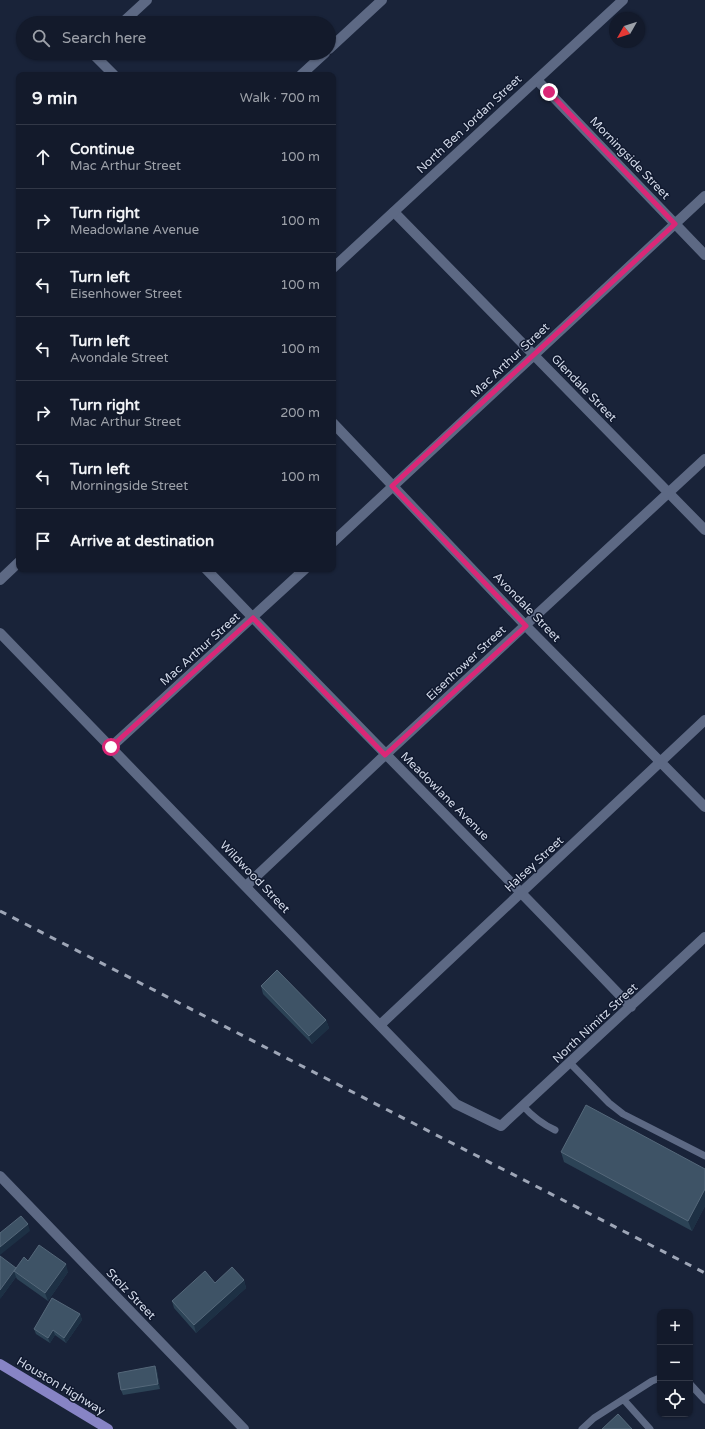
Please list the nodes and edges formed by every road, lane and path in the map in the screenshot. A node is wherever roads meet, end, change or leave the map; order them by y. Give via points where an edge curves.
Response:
1 (147, 0) edge
2 (382, 0) edge
3 (623, 0) edge
4 (130, 16) edge
5 (336, 43) edge
6 (99, 60) edge
7 (317, 60) edge
8 (111, 72) edge
9 (304, 72) edge
10 (537, 80) junction
11 (705, 196) edge
12 (394, 212) junction
13 (675, 224) junction
14 (705, 254) edge
15 (336, 265) edge
16 (534, 355) junction
17 (336, 426) edge
18 (705, 459) edge
19 (392, 486) junction
20 (668, 493) junction
21 (705, 530) edge
22 (336, 539) edge
23 (16, 565) edge
24 (209, 572) edge
25 (302, 572) edge
26 (0, 580) edge
27 (253, 618) junction
28 (526, 626) junction
29 (0, 633) edge
30 (705, 720) edge
31 (111, 747) junction
32 (385, 755) junction
33 (660, 762) junction
34 (705, 807) edge
35 (246, 886) junction
36 (522, 893) junction
37 (705, 937) edge
38 (631, 1007) junction
39 (380, 1025) junction
40 (570, 1063) junction
41 (523, 1106) junction
42 (501, 1126) joint
43 (555, 1130) dead end
44 (705, 1156) edge
45 (0, 1176) edge
46 (0, 1364) edge
47 (657, 1380) edge
48 (693, 1387) edge
49 (624, 1400) junction
50 (705, 1400) edge
51 (108, 1429) edge
52 (244, 1429) edge
53 (582, 1429) edge
54 (650, 1429) edge

1 - 4 street
2 - 5 street
3 - 10 street, North Ben Jordan Street
6 - 8 street
7 - 9 street
10 - 12 street, North Ben Jordan Street
10 - 13 street, Morningside Street
11 - 13 street, Mac Arthur Street
12 - 15 street, North Ben Jordan Street
12 - 16 street, Glendale Street
13 - 14 street, Morningside Street
13 - 16 street, Mac Arthur Street
16 - 19 street, Mac Arthur Street
16 - 20 street, Glendale Street
17 - 19 street, Avondale Street
18 - 20 street, Eisenhower Street
19 - 22 street, Mac Arthur Street
19 - 28 street, Avondale Street
20 - 21 street, Glendale Street
20 - 28 street, Eisenhower Street
23 - 26 street
24 - 27 street, Meadowlane Avenue
25 - 27 street, Mac Arthur Street
27 - 31 street, Mac Arthur Street
27 - 32 street, Meadowlane Avenue
28 - 32 street, Eisenhower Street
28 - 33 street, Avondale Street
29 - 31 street, Wildwood Street
30 - 33 street, Halsey Street
31 - 35 street, Wildwood Street
32 - 35 street, Eisenhower Street
32 - 36 street, Meadowlane Avenue
33 - 34 street, Avondale Street
33 - 36 street, Halsey Street
35 - 39 street, Wildwood Street
36 - 38 street, Meadowlane Avenue
36 - 39 street, Halsey Street
37 - 38 street, North Nimitz Street
38 - 40 street, North Nimitz Street
39 - 42 street, Wildwood Street via 456,1104
40 - 41 street, North Nimitz Street
40 - 44 lane via 623,1114
41 - 42 street, North Nimitz Street
41 - 43 lane via 536,1120
45 - 52 street, Stolz Street
46 - 51 main road, Houston Highway
47 - 49 lane
48 - 50 lane
49 - 53 lane via 594,1418
49 - 54 lane

